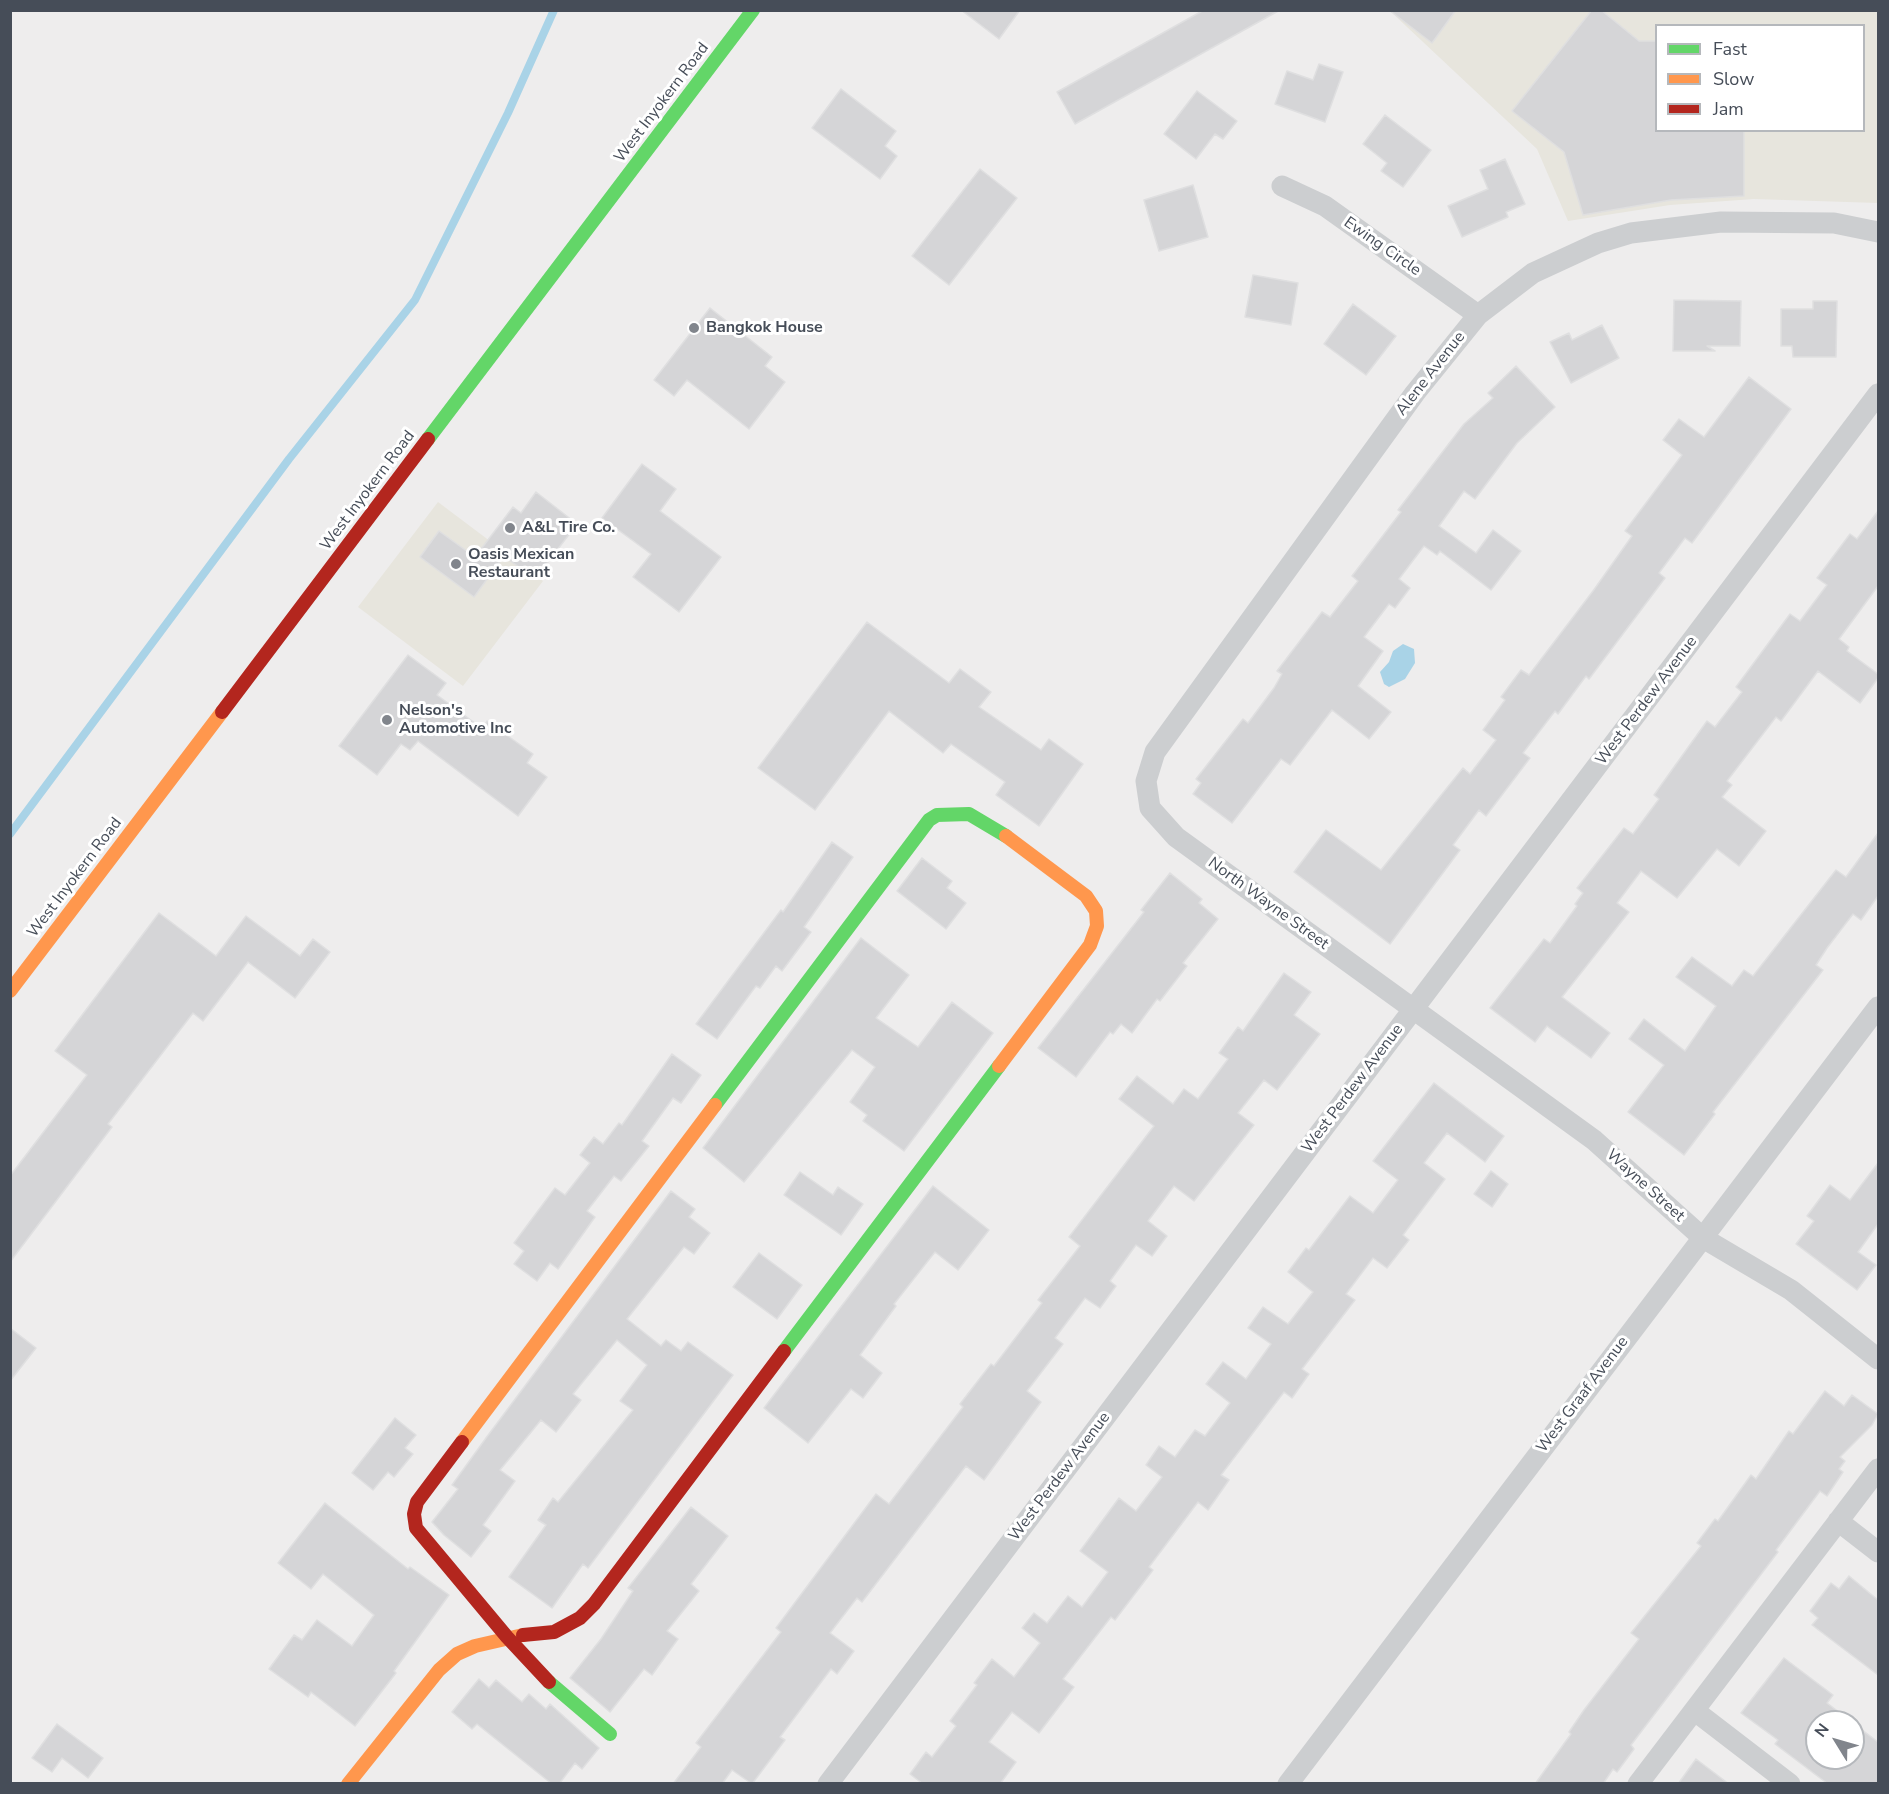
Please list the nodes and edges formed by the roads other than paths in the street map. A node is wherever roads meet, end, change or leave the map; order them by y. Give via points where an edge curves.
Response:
1 (753, 10) edge
2 (1282, 186) dead end
3 (1878, 232) edge
4 (1478, 315) junction
5 (1878, 394) edge
6 (1146, 781) joint
7 (10, 991) edge
8 (1878, 1007) edge
9 (1413, 1010) junction
10 (1703, 1238) junction
11 (1878, 1359) edge
12 (1878, 1468) edge
13 (1838, 1521) junction
14 (1878, 1552) edge
15 (507, 1636) junction
16 (1695, 1711) junction
17 (610, 1734) dead end
18 (348, 1784) edge
19 (828, 1784) edge
20 (1288, 1784) edge
21 (1638, 1784) edge
22 (1790, 1784) edge

1 - 7 street, West Inyokern Road
2 - 4 street, Ewing Circle via 1325,206
3 - 4 street, Alene Avenue via 1834,224 1721,222 1631,233 1598,243 1533,273
4 - 6 street, Alene Avenue via 1415,393 1155,752
5 - 9 street, West Perdew Avenue
6 - 9 street, North Wayne Street via 1150,808 1176,837
8 - 10 street, West Graaf Avenue
9 - 10 street, Wayne Street via 1594,1140
9 - 19 street, West Perdew Avenue
10 - 11 street, Wayne Street via 1791,1290
10 - 20 street, West Graaf Avenue
12 - 13 street
13 - 14 street
13 - 16 street
15 - 15 street via 554,1632 580,1618 594,1604 1090,945 1097,926 1096,911 1086,896 992,826 969,814 937,815 929,820 425,1488 414,1514 416,1528
15 - 17 street via 550,1683
15 - 18 street via 457,1654 439,1670
16 - 21 street
16 - 22 street

